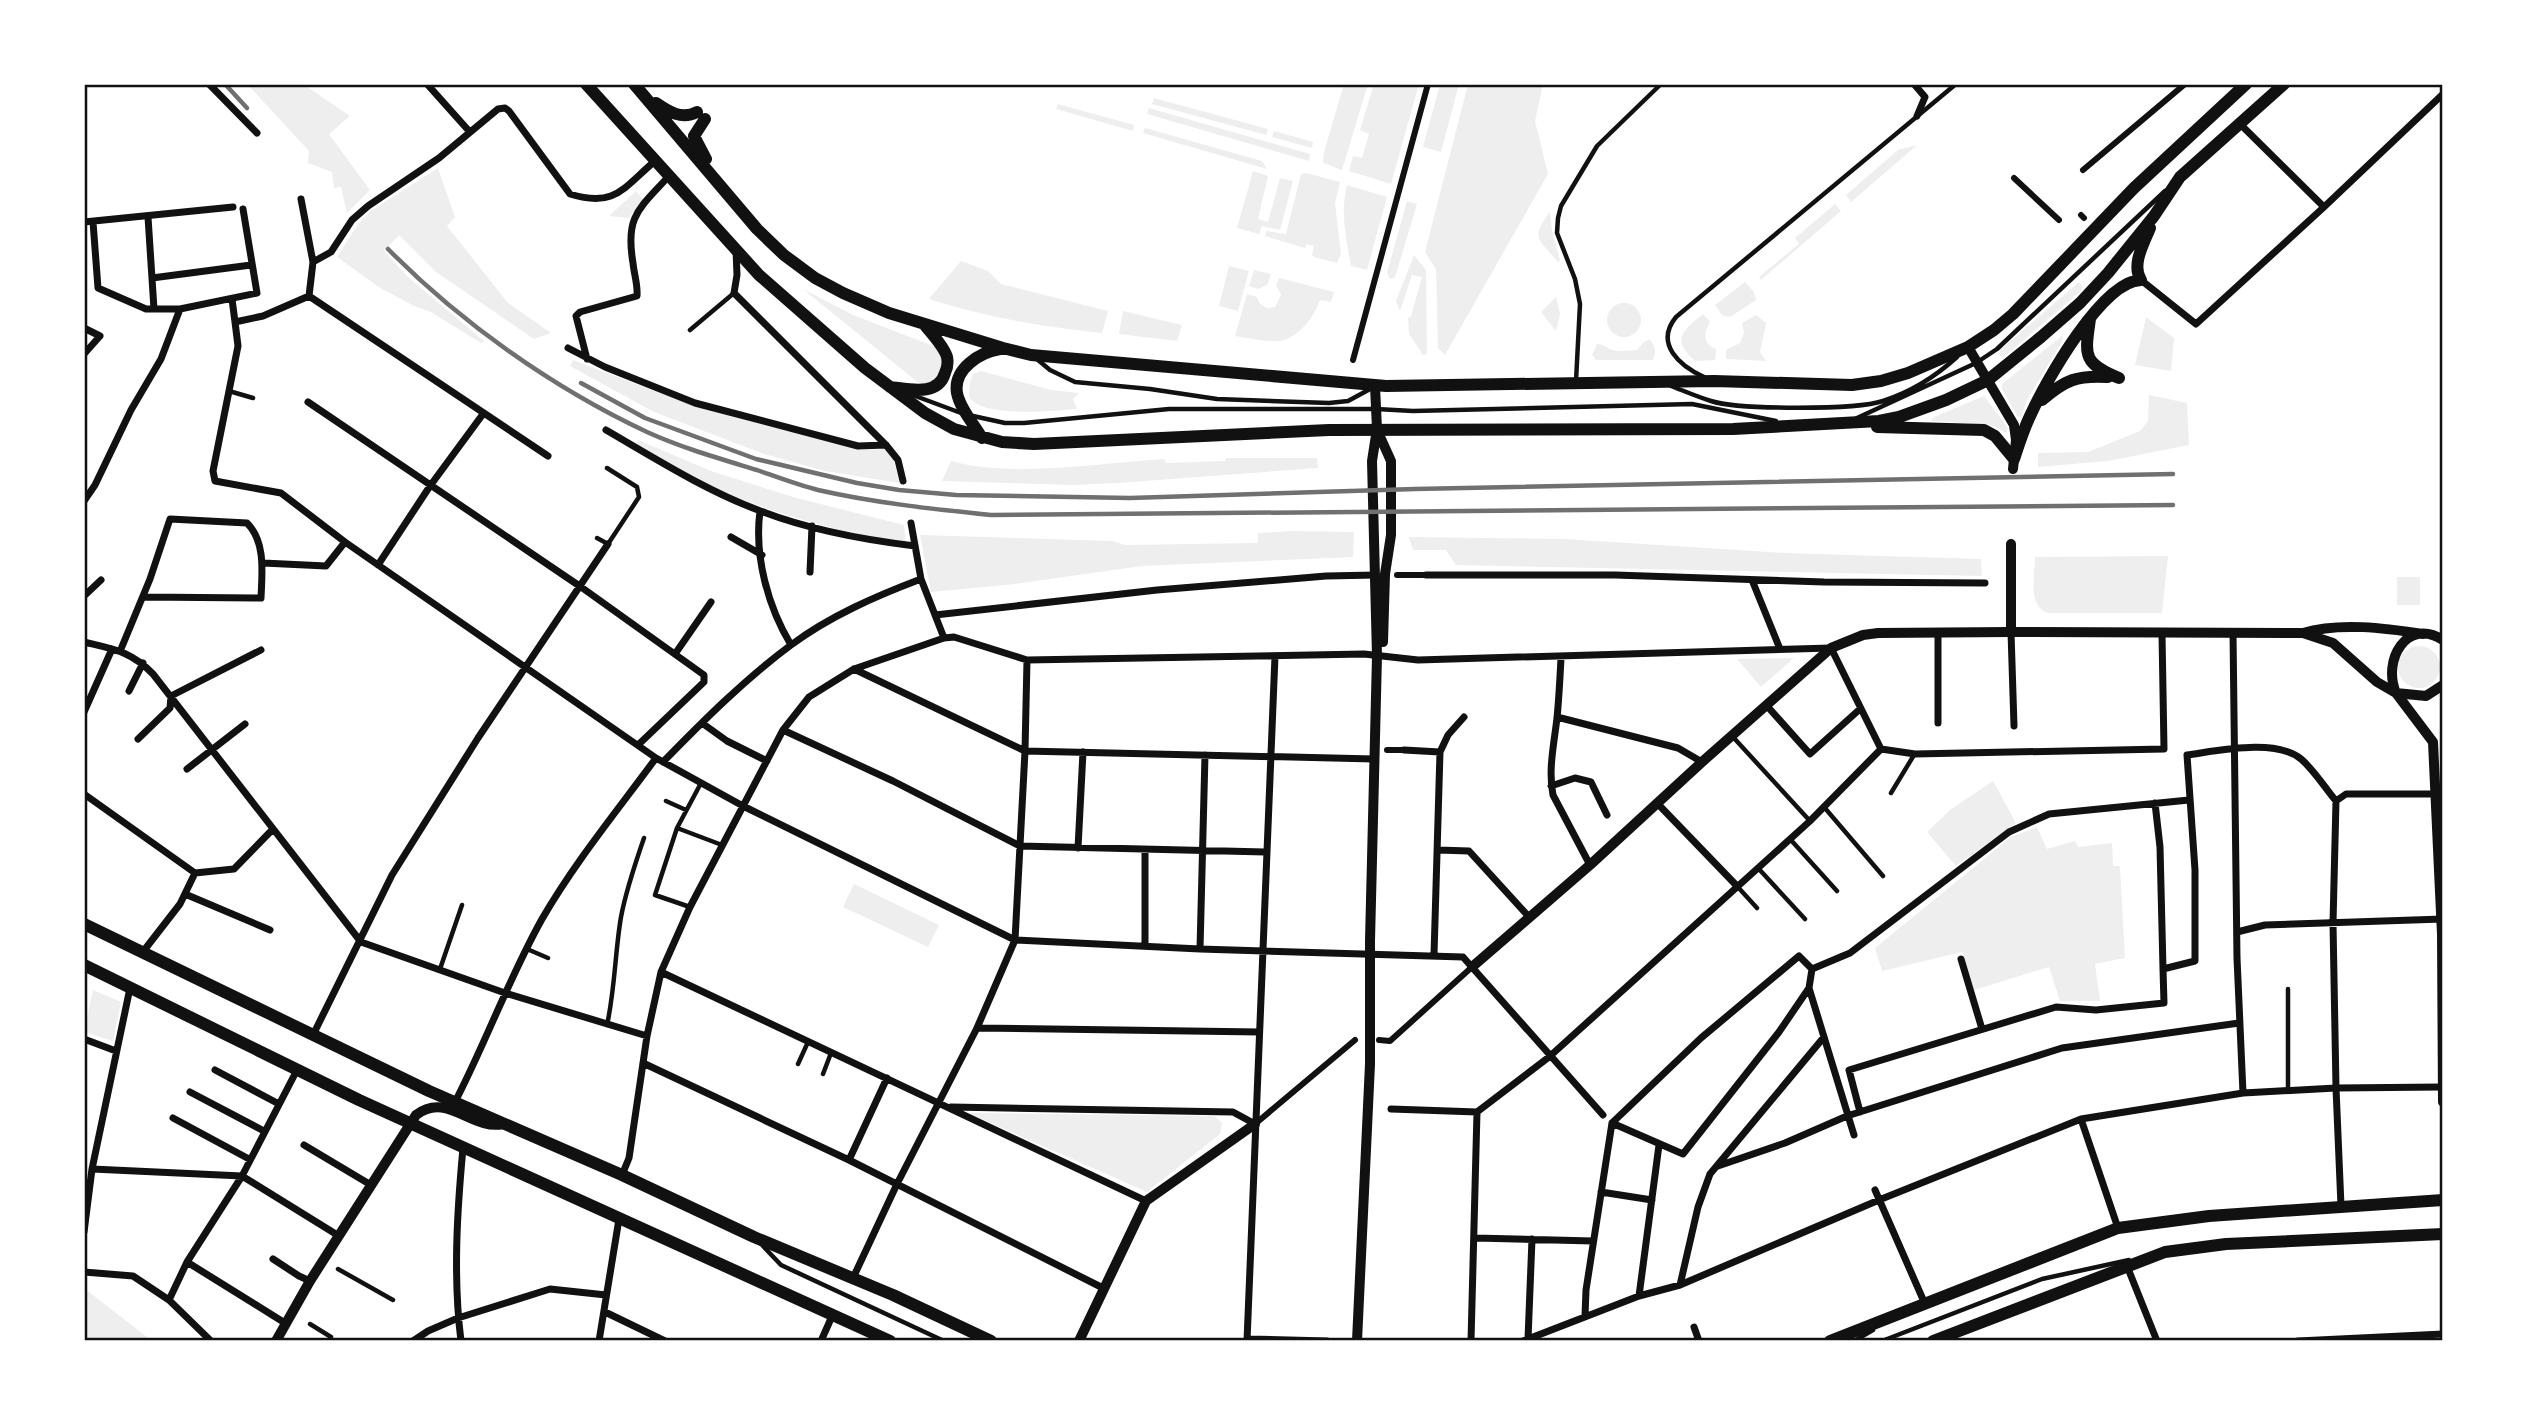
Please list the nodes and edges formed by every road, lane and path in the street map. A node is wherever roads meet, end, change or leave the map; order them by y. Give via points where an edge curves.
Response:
1 (209, 84) edge
2 (427, 84) edge
3 (586, 84) edge
4 (592, 84) edge
5 (1428, 84) edge
6 (1661, 84) edge
7 (1914, 84) edge
8 (1956, 84) edge
9 (2185, 84) edge
10 (2246, 84) edge
11 (2284, 84) edge
12 (637, 87) edge
13 (2443, 94) edge
14 (1917, 116) junction
15 (618, 120) junction
16 (2239, 123) junction
17 (469, 131) junction
18 (257, 133) dead end
19 (655, 161) junction
20 (2083, 170) dead end
21 (668, 177) junction
22 (2180, 177) junction
23 (2014, 178) dead end
24 (728, 195) junction
25 (301, 199) dead end
26 (233, 207) dead end
27 (2324, 207) junction
28 (243, 209) dead end
29 (2154, 216) junction
30 (148, 217) junction
31 (2059, 220) dead end
32 (88, 222) edge
33 (736, 249) junction
34 (313, 262) junction
35 (251, 265) junction
36 (2108, 274) junction
37 (152, 278) junction
38 (2141, 280) junction
39 (734, 293) junction
40 (309, 296) junction
41 (232, 299) junction
42 (155, 309) junction
43 (180, 309) junction
44 (2091, 315) junction
45 (235, 322) junction
46 (924, 324) junction
47 (84, 328) edge
48 (690, 330) dead end
49 (1968, 347) junction
50 (568, 348) dead end
51 (1003, 348) junction
52 (84, 354) edge
53 (1031, 355) junction
54 (587, 359) junction
55 (1353, 360) dead end
56 (1978, 362) junction
57 (1988, 380) junction
58 (1714, 382) junction
59 (1663, 383) junction
60 (1576, 384) junction
61 (1375, 386) junction
62 (890, 387) junction
63 (229, 391) junction
64 (253, 398) dead end
65 (308, 402) dead end
66 (2035, 405) junction
67 (1376, 409) junction
68 (483, 414) junction
69 (968, 415) junction
70 (1847, 423) junction
71 (1824, 424) junction
72 (1791, 425) junction
73 (1377, 429) junction
74 (606, 430) dead end
75 (982, 438) junction
76 (886, 445) junction
77 (548, 456) dead end
78 (2013, 464) junction
79 (607, 468) dead end
80 (903, 481) dead end
81 (430, 486) junction
82 (84, 501) edge
83 (760, 511) junction
84 (911, 523) dead end
85 (812, 526) junction
86 (731, 537) dead end
87 (597, 538) dead end
88 (345, 542) junction
89 (608, 544) junction
90 (2011, 544) dead end
91 (915, 546) junction
92 (762, 555) junction
93 (263, 563) junction
94 (378, 565) junction
95 (810, 572) dead end
96 (1371, 575) junction
97 (1397, 575) dead end
98 (1426, 575) joint
99 (921, 579) junction
100 (101, 580) dead end
101 (1752, 580) junction
102 (1984, 583) dead end
103 (580, 587) junction
104 (84, 596) edge
105 (143, 597) junction
106 (710, 602) dead end
107 (935, 615) junction
108 (2011, 632) junction
109 (1938, 633) junction
110 (2233, 633) junction
111 (2303, 633) junction
112 (2162, 634) junction
113 (2423, 634) junction
114 (944, 638) junction
115 (2443, 640) edge
116 (84, 642) edge
117 (791, 645) junction
118 (1831, 648) junction
119 (117, 649) junction
120 (1780, 649) junction
121 (261, 650) dead end
122 (675, 654) junction
123 (1275, 656) junction
124 (1377, 656) junction
125 (1561, 658) junction
126 (1027, 660) junction
127 (143, 663) junction
128 (525, 668) junction
129 (854, 669) junction
130 (2443, 685) edge
131 (129, 691) dead end
132 (2396, 693) junction
133 (170, 696) junction
134 (1766, 706) junction
135 (1860, 709) junction
136 (84, 712) edge
137 (1464, 717) dead end
138 (1557, 717) junction
139 (702, 723) junction
140 (1938, 723) dead end
141 (245, 724) dead end
142 (2014, 726) dead end
143 (783, 730) junction
144 (1733, 736) junction
145 (138, 739) dead end
146 (638, 745) junction
147 (2235, 748) junction
148 (212, 749) junction
149 (1881, 749) junction
150 (1387, 750) dead end
151 (1404, 750) joint
152 (1025, 751) junction
153 (1083, 752) junction
154 (1440, 752) junction
155 (1915, 754) junction
156 (1205, 755) junction
157 (1269, 756) junction
158 (1374, 759) junction
159 (659, 760) junction
160 (767, 761) junction
161 (1702, 762) junction
162 (187, 769) dead end
163 (701, 783) junction
164 (1551, 786) junction
165 (1891, 793) dead end
166 (84, 794) edge
167 (2437, 794) junction
168 (2189, 800) junction
169 (666, 801) dead end
170 (2336, 801) junction
171 (1657, 803) junction
172 (2155, 803) junction
173 (743, 806) junction
174 (1824, 807) junction
175 (686, 810) junction
176 (1607, 815) dead end
177 (1810, 821) junction
178 (677, 828) junction
179 (272, 830) junction
180 (644, 838) dead end
181 (1790, 839) junction
182 (723, 845) junction
183 (1020, 846) junction
184 (1078, 848) junction
185 (1146, 850) junction
186 (1438, 850) junction
187 (1203, 852) junction
188 (1265, 852) junction
189 (1590, 865) junction
190 (1757, 868) junction
191 (195, 873) junction
192 (1883, 876) dead end
193 (1736, 885) junction
194 (1837, 891) dead end
195 (185, 894) junction
196 (463, 905) dead end
197 (690, 907) junction
198 (1757, 908) dead end
199 (1530, 918) junction
200 (1805, 919) dead end
201 (2442, 919) edge
202 (2333, 923) junction
203 (84, 924) edge
204 (270, 930) dead end
205 (2237, 932) junction
206 (1015, 940) junction
207 (360, 942) junction
208 (1145, 946) junction
209 (526, 948) junction
210 (1200, 948) junction
211 (1262, 951) junction
212 (1370, 952) junction
213 (142, 953) junction
214 (1434, 955) junction
215 (548, 958) dead end
216 (1961, 959) dead end
217 (84, 965) edge
218 (1472, 967) junction
219 (440, 969) junction
220 (1812, 969) junction
221 (2163, 970) junction
222 (661, 972) junction
223 (130, 988) junction
224 (1809, 988) junction
225 (2288, 989) dead end
226 (505, 993) junction
227 (2239, 1023) junction
228 (607, 1026) junction
229 (977, 1028) junction
230 (1982, 1028) junction
231 (1259, 1032) junction
232 (313, 1035) junction
233 (647, 1036) junction
234 (1824, 1037) junction
235 (84, 1039) edge
236 (1354, 1040) dead end
237 (1379, 1040) dead end
238 (808, 1042) junction
239 (116, 1051) junction
240 (832, 1053) junction
241 (1549, 1057) junction
242 (643, 1063) junction
243 (798, 1064) dead end
244 (215, 1070) dead end
245 (297, 1070) junction
246 (823, 1073) dead end
247 (887, 1078) junction
248 (2442, 1087) edge
249 (2336, 1088) junction
250 (2288, 1091) junction
251 (190, 1092) dead end
252 (2244, 1094) junction
253 (455, 1102) junction
254 (2443, 1102) edge
255 (938, 1103) junction
256 (279, 1104) junction
257 (947, 1107) junction
258 (1391, 1109) dead end
259 (1477, 1112) junction
260 (1860, 1112) junction
261 (1603, 1115) dead end
262 (1847, 1116) junction
263 (173, 1118) dead end
264 (2081, 1119) junction
265 (409, 1123) junction
266 (503, 1124) junction
267 (1255, 1124) junction
268 (1612, 1124) junction
269 (264, 1132) junction
270 (1854, 1135) dead end
271 (304, 1144) dead end
272 (1659, 1145) junction
273 (464, 1149) junction
274 (248, 1159) junction
275 (849, 1160) junction
276 (1718, 1166) junction
277 (92, 1169) junction
278 (622, 1175) junction
279 (242, 1176) junction
280 (897, 1184) junction
281 (371, 1185) junction
282 (1875, 1189) dead end
283 (1601, 1192) junction
284 (86, 1198) edge
285 (1651, 1200) junction
286 (1879, 1200) junction
287 (2443, 1200) edge
288 (1146, 1201) junction
289 (2341, 1206) junction
290 (619, 1219) junction
291 (2118, 1228) junction
292 (84, 1232) edge
293 (2443, 1234) edge
294 (339, 1236) junction
295 (754, 1237) junction
296 (1475, 1238) junction
297 (1532, 1239) junction
298 (1593, 1241) junction
299 (2165, 1252) junction
300 (272, 1259) dead end
301 (187, 1262) junction
302 (2127, 1265) junction
303 (338, 1269) dead end
304 (84, 1272) edge
305 (853, 1278) junction
306 (310, 1280) junction
307 (1679, 1285) junction
308 (1103, 1288) junction
309 (606, 1295) junction
310 (1639, 1296) junction
311 (169, 1300) junction
312 (393, 1300) dead end
313 (1924, 1304) junction
314 (604, 1312) junction
315 (833, 1314) junction
316 (1585, 1316) junction
317 (1895, 1317) junction
318 (458, 1318) junction
319 (285, 1323) junction
320 (310, 1324) dead end
321 (1694, 1327) dead end
322 (2443, 1334) edge
323 (331, 1337) dead end
324 (1248, 1340) edge
325 (1526, 1340) edge
326 (1937, 1340) edge
327 (211, 1341) edge
328 (276, 1341) edge
329 (413, 1341) edge
330 (461, 1341) edge
331 (599, 1341) edge
332 (665, 1341) edge
333 (821, 1341) edge
334 (890, 1341) edge
335 (944, 1341) edge
336 (990, 1341) edge
337 (1079, 1341) edge
338 (1327, 1341) edge
339 (1357, 1341) edge
340 (1471, 1341) edge
341 (1699, 1341) edge
342 (1830, 1341) edge
343 (1854, 1341) edge
344 (1882, 1341) edge
345 (2157, 1341) edge
346 (2298, 1341) edge

1 - 18 street
2 - 17 street
3 - 15 main road
4 - 15 lane
5 - 55 street
6 - 60 lane via 1597,146 1561,206 1558,233 1580,304
7 - 14 street via 1925,97
8 - 14 lane
9 - 20 street
10 - 49 main road via 2134,188 2013,314
11 - 16 main road
12 - 24 main road
12 - 24 main road via 671,113 701,116 696,142
13 - 27 street
14 - 58 lane via 1673,321 1668,344 1678,360
15 - 19 main road
16 - 22 main road
16 - 27 street
17 - 19 street via 498,108 505,108 561,184 570,194 583,198 612,197
17 - 34 street via 352,220 331,252
19 - 21 main road
21 - 33 main road
21 - 54 street via 633,220 631,249 637,296 576,316
22 - 29 main road
22 - 56 lane via 2013,336
23 - 31 street
24 - 46 main road via 757,229 814,278
25 - 34 street
26 - 30 street
27 - 38 street via 2196,324
28 - 35 street
29 - 36 main road
29 - 38 main road via 2137,265
30 - 32 street
30 - 37 street
32 - 42 street via 98,289
33 - 39 street
33 - 62 main road via 759,275
34 - 40 street
35 - 37 street
35 - 41 street via 257,293
36 - 44 main road
36 - 57 main road
37 - 42 street
38 - 44 main road via 2120,286
39 - 48 lane
39 - 76 street
40 - 45 street
40 - 68 street
41 - 43 street
41 - 45 street
42 - 43 street
43 - 82 street via 161,359
44 - 66 main road
44 - 66 main road via 2088,355 2097,368 2119,378 2074,379
45 - 63 street via 238,346
46 - 51 main road
46 - 62 main road via 946,354 943,380 920,390
47 - 52 street via 100,336
49 - 56 main road
49 - 58 main road via 1908,373 1868,384
49 - 59 lane via 1914,387 1867,405 1734,405
50 - 54 street
51 - 53 main road
51 - 69 main road via 981,354 962,374 957,393
53 - 61 main road
53 - 61 lane via 1075,382 1217,399 1329,403 1348,401
54 - 76 street via 727,412 858,446
56 - 57 main road
56 - 70 lane
57 - 70 main road via 1899,417
57 - 78 main road via 2014,425
58 - 59 main road
59 - 60 main road
60 - 61 main road
61 - 67 street
62 - 69 lane
62 - 75 main road via 941,423
63 - 64 lane
63 - 88 street via 213,471 215,481 282,494
65 - 81 street
66 - 78 main road
67 - 69 lane via 1169,409 1024,423
67 - 72 lane via 1692,404
67 - 73 street
68 - 77 street
68 - 81 street
69 - 75 main road
70 - 71 main road
71 - 72 main road
71 - 78 main road via 1983,430 1995,436
72 - 73 main road
73 - 75 main road via 1034,444
73 - 96 street via 1372,461
73 - 124 street via 1391,461 1391,535 1384,634
74 - 83 street via 685,476
76 - 80 street via 898,460
79 - 89 lane via 637,487 639,494
81 - 94 street
81 - 103 street
83 - 85 street
83 - 92 street
84 - 91 street
85 - 91 street
85 - 95 street
86 - 92 street
87 - 89 lane
88 - 93 street via 326,566
88 - 94 street
89 - 103 street
90 - 108 main road
91 - 99 street
92 - 117 street via 773,610
93 - 105 street via 261,598
93 - 105 street via 256,532 247,523 170,519
94 - 128 street
96 - 107 street via 1170,589
96 - 124 street
97 - 98 street
98 - 101 street
99 - 107 street
99 - 117 street via 837,616
100 - 104 street
101 - 102 street
101 - 120 street
103 - 122 street
103 - 128 street
105 - 119 street
106 - 122 street
107 - 114 street
108 - 109 street
108 - 112 main road
108 - 142 street
109 - 118 street via 1863,635
109 - 140 street
110 - 111 main road
110 - 112 main road
110 - 147 street
111 - 113 main road via 2321,627
111 - 132 main road via 2333,643
112 - 155 street via 2164,749
113 - 115 main road
113 - 132 main road via 2406,641 2393,657
114 - 126 street via 954,637
114 - 129 street
116 - 119 street
117 - 139 street
118 - 120 street
118 - 134 street
118 - 135 street
119 - 127 street
119 - 136 street
120 - 125 street
121 - 133 street
122 - 146 street via 705,680
123 - 124 street
123 - 126 street
123 - 157 street
124 - 125 street via 1418,660
124 - 158 street
125 - 138 street
126 - 152 street
127 - 131 street
127 - 133 street
128 - 146 street
128 - 207 street via 392,875
129 - 143 street via 809,697
129 - 152 street
130 - 132 main road via 2426,696
132 - 167 main road via 2433,742
133 - 145 street via 170,708
133 - 148 street
134 - 135 street via 1810,754
134 - 144 street
135 - 149 street
137 - 154 street
138 - 161 street via 1678,748
138 - 164 street
139 - 159 street
139 - 160 street
141 - 148 street
143 - 160 street
143 - 183 street
144 - 161 street
144 - 177 lane
146 - 159 street
147 - 168 street via 2188,755
147 - 170 street via 2262,748 2300,758
147 - 205 street
148 - 162 street
148 - 179 street
149 - 155 street
149 - 174 street
150 - 151 street
151 - 154 street
152 - 153 street
152 - 183 street
153 - 156 street
153 - 184 street
154 - 186 street
155 - 165 lane
156 - 157 street
156 - 187 street
157 - 158 street
157 - 188 street
158 - 212 street
159 - 163 street
159 - 209 street via 564,883
160 - 173 street
161 - 171 street
163 - 173 street
163 - 175 lane
164 - 176 street via 1575,778 1591,782
164 - 189 street
166 - 191 street
167 - 170 street via 2346,793
167 - 201 main road
168 - 172 street
168 - 221 street via 2195,961
169 - 175 lane
170 - 202 street
171 - 189 street
171 - 193 street
172 - 220 street via 2049,814 2009,832 1850,953
172 - 221 street
173 - 182 street
173 - 206 street
174 - 177 street
174 - 192 lane
175 - 178 lane
177 - 181 street
178 - 182 lane
178 - 197 lane via 655,895
179 - 191 street via 234,869
179 - 207 street
180 - 228 lane via 621,919
181 - 190 street
181 - 194 lane
182 - 197 street
183 - 184 street
183 - 206 street
184 - 185 street
185 - 187 street
185 - 208 street
186 - 199 street via 1469,851
186 - 214 street
187 - 188 street
187 - 210 street
188 - 211 street
189 - 199 street
190 - 193 street
190 - 200 lane
191 - 195 street
193 - 198 lane
193 - 241 street
195 - 204 street
195 - 213 street
196 - 219 lane
197 - 222 street
199 - 218 street
201 - 202 street
201 - 248 main road
202 - 205 street
202 - 249 street
203 - 213 main road
205 - 227 street
206 - 208 street
206 - 229 street
207 - 219 street
207 - 232 street
208 - 210 street
209 - 215 lane
209 - 226 street
210 - 211 street
211 - 212 street
211 - 231 street
212 - 214 street
212 - 339 street
213 - 232 main road
214 - 218 street via 1462,957
216 - 230 street
217 - 223 main road
218 - 237 street via 1390,1041
218 - 241 street
219 - 226 street
220 - 224 street
220 - 268 street via 1799,956 1701,1038
221 - 230 street via 2164,1003 2096,1010 2056,1007
222 - 233 street
222 - 238 street
223 - 239 street
223 - 245 main road
224 - 234 street
224 - 272 street via 1683,1154
225 - 250 lane
226 - 228 street
226 - 253 street
227 - 252 street
227 - 260 street via 2062,1048
228 - 233 street
229 - 231 street
229 - 255 street
230 - 260 street via 1849,1070
231 - 267 street
232 - 253 main road
233 - 242 street
234 - 262 street
234 - 276 street
235 - 239 street
236 - 267 street
238 - 240 street
238 - 243 lane
239 - 277 street
240 - 246 lane
240 - 247 street
241 - 259 street
241 - 261 street
242 - 275 street
242 - 278 street via 629,1157
244 - 256 street
245 - 256 street
245 - 265 main road
247 - 255 street
247 - 275 street
248 - 249 street
248 - 254 main road
249 - 250 street
249 - 289 street
250 - 252 street
251 - 269 street
252 - 264 street
253 - 266 main road
255 - 257 street
255 - 280 street
256 - 269 street
257 - 267 street via 1233,1112
257 - 288 street
258 - 259 street
259 - 296 street
260 - 262 street
262 - 270 street
262 - 276 street
263 - 274 street
264 - 286 street
264 - 291 street
265 - 266 street via 423,1110 441,1107 489,1125
265 - 273 main road
265 - 281 street
266 - 278 main road
267 - 288 street
267 - 324 street
268 - 272 street
268 - 283 street
269 - 274 street
271 - 281 street
272 - 285 street
273 - 290 main road
273 - 318 street via 457,1205
274 - 279 street
275 - 280 street
276 - 307 street via 1710,1174 1698,1207
277 - 279 street
277 - 284 street
278 - 295 main road
279 - 294 street
279 - 301 street
280 - 305 street
280 - 308 street
281 - 294 street
282 - 286 street
283 - 285 street
283 - 298 street
284 - 292 street
285 - 310 street
286 - 307 street
286 - 313 street
287 - 289 main road
288 - 308 street
289 - 291 main road
290 - 309 street
290 - 315 main road
291 - 313 main road
293 - 299 main road via 2226,1244
294 - 306 street
295 - 305 main road
295 - 335 lane via 781,1265
296 - 297 street
296 - 340 street
297 - 298 street
297 - 325 street
298 - 316 street
299 - 302 main road
299 - 344 lane via 2042,1279
300 - 306 street
301 - 311 street
301 - 319 street
302 - 326 main road
302 - 345 street
303 - 312 lane
304 - 311 street via 133,1276
305 - 336 main road
306 - 319 street
307 - 310 street
308 - 337 street
309 - 314 street
309 - 318 street via 550,1289
310 - 316 street
311 - 327 street
313 - 317 main road
314 - 331 street
314 - 332 street
315 - 333 street
315 - 334 main road
316 - 325 street
317 - 342 main road
317 - 343 lane
318 - 329 street
318 - 330 street
319 - 328 street
320 - 323 lane
321 - 341 street
322 - 346 street
324 - 338 street

